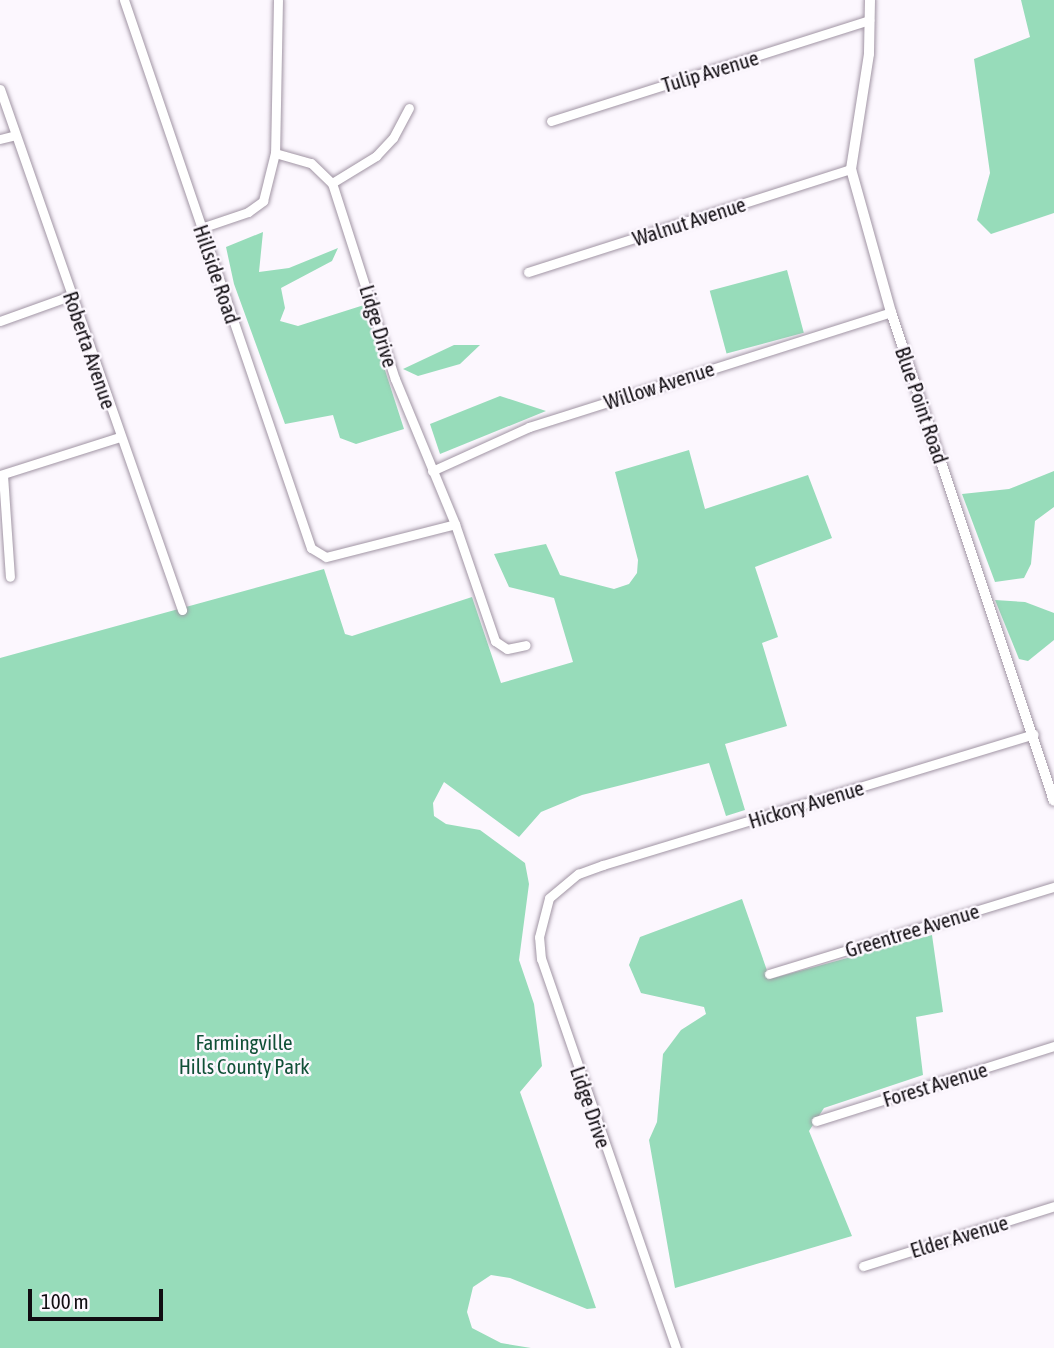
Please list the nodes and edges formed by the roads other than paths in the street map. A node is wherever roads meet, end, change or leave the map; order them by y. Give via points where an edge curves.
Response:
1 (124, 0) edge
2 (278, 0) edge
3 (870, 0) edge
4 (870, 20) junction
5 (0, 89) edge
6 (409, 108) dead end
7 (551, 121) dead end
8 (16, 135) junction
9 (0, 139) edge
10 (275, 153) junction
11 (851, 169) junction
12 (332, 183) junction
13 (201, 228) junction
14 (528, 272) dead end
15 (71, 296) junction
16 (891, 312) junction
17 (0, 321) edge
18 (120, 437) junction
19 (432, 471) junction
20 (1, 475) edge
21 (455, 523) junction
22 (10, 577) dead end
23 (182, 610) dead end
24 (526, 645) dead end
25 (1034, 734) junction
26 (1054, 801) edge
27 (578, 874) joint
28 (1054, 887) edge
29 (769, 974) dead end
30 (1054, 1046) edge
31 (816, 1121) dead end
32 (1054, 1206) edge
33 (863, 1266) dead end
34 (676, 1348) edge

1 - 13 street, Hillside Road
2 - 10 street
3 - 4 street, Blue Point Road
4 - 7 street, Tulip Avenue
4 - 11 street, Blue Point Road
5 - 8 street, Roberta Avenue
6 - 12 street via 393,138 376,156
8 - 9 street
8 - 15 street, Roberta Avenue
10 - 12 street via 311,163
10 - 13 street via 263,201 248,212
11 - 14 street, Walnut Avenue
11 - 16 street, Blue Point Road
12 - 19 street, Lidge Drive via 395,379
13 - 21 street, Hillside Road via 311,548 326,557
15 - 17 street
15 - 18 street, Roberta Avenue
16 - 19 street, Willow Avenue via 529,427
16 - 25 street, Blue Point Road
18 - 20 street
18 - 23 street, Roberta Avenue
19 - 21 street, Lidge Drive
20 - 22 street
21 - 24 street, Lidge Drive via 495,641 507,649
25 - 26 street, Blue Point Road
25 - 27 street, Hickory Avenue
27 - 34 street, Lidge Drive via 549,898 539,937 541,959
28 - 29 street, Greentree Avenue
30 - 31 street, Forest Avenue
32 - 33 street, Elder Avenue

